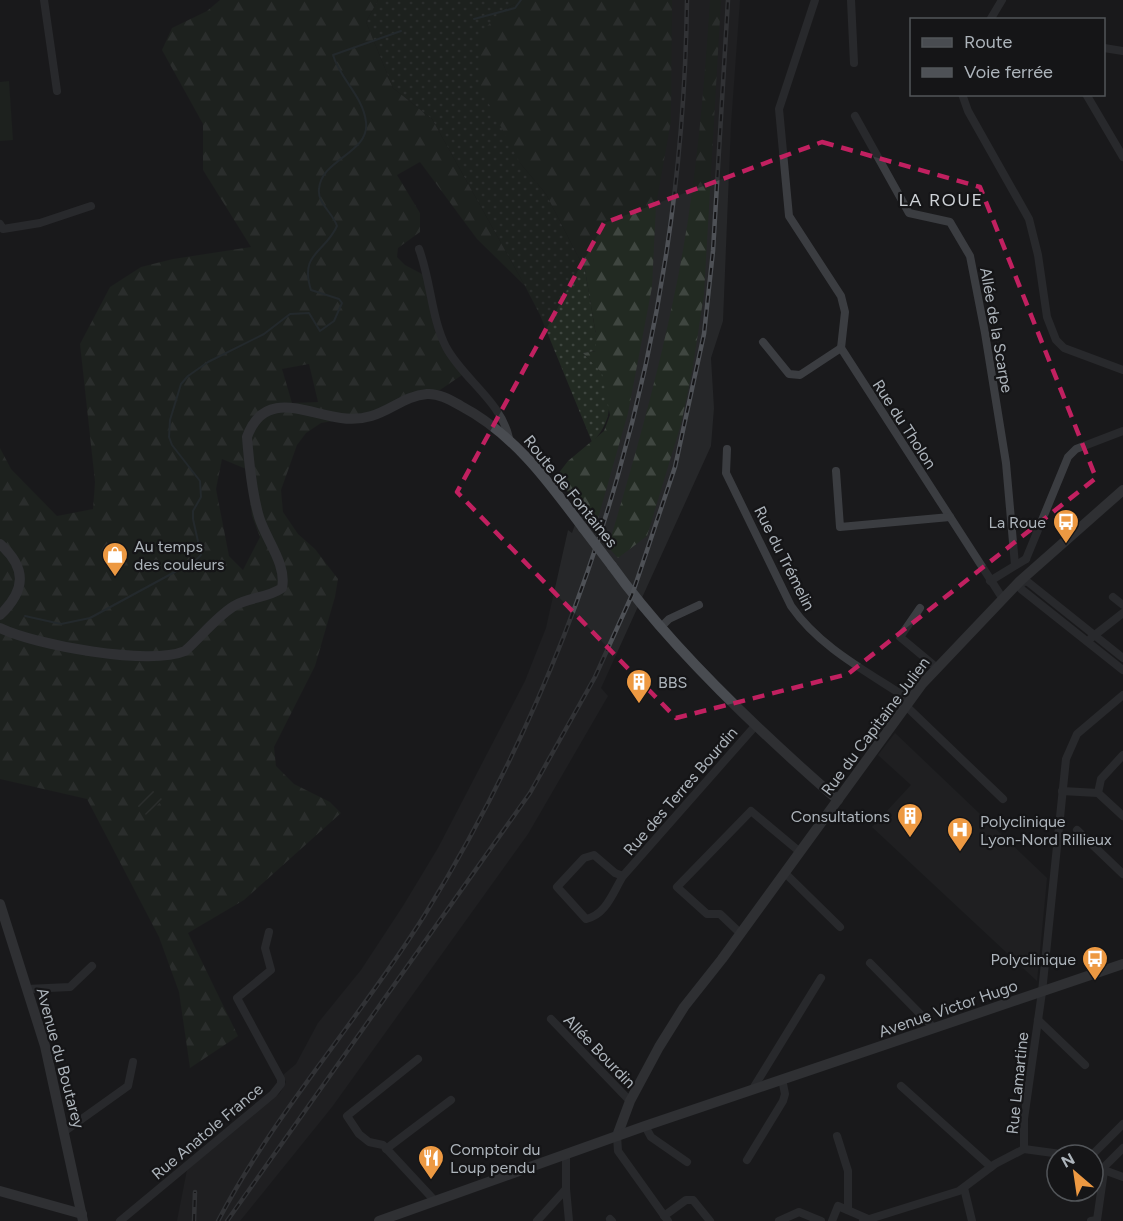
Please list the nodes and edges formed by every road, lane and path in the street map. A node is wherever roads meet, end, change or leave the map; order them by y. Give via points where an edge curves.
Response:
1 (44, 0) edge
2 (815, 0) edge
3 (851, 0) edge
4 (1002, 0) edge
5 (991, 18) edge
6 (1105, 48) edge
7 (1123, 51) edge
8 (854, 63) dead end
9 (57, 91) dead end
10 (963, 96) edge
11 (1087, 96) edge
12 (855, 116) dead end
13 (1123, 157) edge
14 (91, 206) dead end
15 (0, 224) edge
16 (419, 249) dead end
17 (763, 342) dead end
18 (840, 348) junction
19 (1123, 370) edge
20 (1123, 431) edge
21 (509, 438) junction
22 (727, 449) dead end
23 (836, 471) dead end
24 (1123, 490) edge
25 (950, 517) junction
26 (0, 544) edge
27 (1026, 559) junction
28 (1015, 565) junction
29 (1037, 565) junction
30 (990, 581) junction
31 (1020, 581) junction
32 (1113, 597) dead end
33 (1002, 599) junction
34 (699, 605) dead end
35 (1123, 605) edge
36 (920, 608) dead end
37 (1123, 613) edge
38 (0, 615) edge
39 (661, 627) junction
40 (0, 628) edge
41 (1095, 635) junction
42 (1087, 641) junction
43 (1123, 658) edge
44 (936, 667) junction
45 (1123, 670) edge
46 (1123, 695) edge
47 (908, 703) junction
48 (756, 725) junction
49 (1123, 755) edge
50 (1062, 790) junction
51 (1098, 793) junction
52 (1003, 799) dead end
53 (838, 800) junction
54 (1123, 816) edge
55 (1077, 830) dead end
56 (800, 852) junction
57 (785, 873) junction
58 (1123, 874) edge
59 (624, 876) junction
60 (0, 904) edge
61 (840, 927) dead end
62 (269, 932) dead end
63 (741, 934) junction
64 (870, 963) dead end
65 (1123, 964) edge
66 (92, 966) dead end
67 (821, 978) dead end
68 (27, 989) junction
69 (1041, 992) junction
70 (551, 1019) dead end
71 (1038, 1020) junction
72 (934, 1028) junction
73 (418, 1059) dead end
74 (133, 1062) dead end
75 (1085, 1065) dead end
76 (782, 1079) junction
77 (902, 1086) dead end
78 (752, 1090) junction
79 (451, 1100) dead end
80 (630, 1101) junction
81 (1123, 1124) edge
82 (645, 1126) junction
83 (65, 1131) junction
84 (616, 1136) junction
85 (837, 1136) dead end
86 (1104, 1143) edge
87 (1123, 1148) edge
88 (386, 1149) junction
89 (1024, 1149) junction
90 (1045, 1152) edge
91 (566, 1154) junction
92 (747, 1160) dead end
93 (687, 1162) dead end
94 (991, 1167) junction
95 (1105, 1168) edge
96 (1105, 1171) edge
97 (1123, 1177) edge
98 (964, 1188) junction
99 (566, 1189) junction
100 (0, 1191) edge
101 (435, 1201) junction
102 (1099, 1203) edge
103 (848, 1210) junction
104 (82, 1217) edge
105 (666, 1218) edge
106 (382, 1220) edge
107 (866, 1220) edge
108 (120, 1221) edge
109 (537, 1221) edge
110 (569, 1221) edge
111 (710, 1221) edge
112 (779, 1221) edge
113 (821, 1221) edge
114 (832, 1221) edge
115 (972, 1221) edge
116 (1091, 1221) edge

1 - 9 street
2 - 18 street via 779,109 789,216 840,296 845,312
3 - 8 street
4 - 5 street
6 - 7 street
10 - 19 street via 1029,219 1051,331 1064,348
11 - 13 street
12 - 28 street, Allée de la Scarpe via 909,213 950,222 970,256 1005,463
14 - 15 street via 40,223 3,228
16 - 21 street via 447,349 505,422
17 - 18 street via 789,374 800,375
18 - 25 street, Rue du Tholon
20 - 27 street via 1076,448 1068,457
21 - 39 street, Route de Fontaines, bridge via 552,486
21 - 40 street, Route de Fontaines via 467,409 429,393 362,419 287,406 273,409 260,416 247,437 258,515 282,568 282,588 233,607 179,654 150,657 39,642
22 - 47 street, Rue du Trémelin via 726,473 804,624 824,643
23 - 25 street via 840,527
24 - 29 street, Rue du Capitaine Julien
25 - 30 street, Rue du Tholon
26 - 38 street via 14,556 21,574 16,594
27 - 28 street
27 - 29 street
28 - 30 street
29 - 31 street, Rue du Capitaine Julien
30 - 33 street, Rue du Tholon
31 - 33 street, Rue du Capitaine Julien
31 - 41 street via 1028,582
31 - 42 street via 1021,589
32 - 35 street
33 - 44 street, Rue du Capitaine Julien
34 - 39 street
36 - 44 street via 900,637
37 - 41 street
39 - 48 street, Route de Fontaines
41 - 42 street
41 - 43 street
42 - 45 street
44 - 47 street, Rue du Capitaine Julien
46 - 50 street, Rue Lamartine via 1082,729 1071,744
47 - 52 street, Rue du Trémelin
47 - 53 street, Rue du Capitaine Julien
48 - 53 street, Route de Fontaines
48 - 59 street, Rue des Terres Bourdin
49 - 51 street via 1101,779
50 - 51 street
50 - 69 street, Rue Lamartine
51 - 54 street
53 - 56 street, Rue du Capitaine Julien
55 - 58 street
56 - 57 street, Rue du Capitaine Julien
56 - 63 street via 751,811 677,887 707,914 720,914
57 - 61 street
57 - 63 street, Rue du Capitaine Julien
59 - 59 street, Rue des Terres Bourdin via 602,911 586,919 557,887 584,858 594,855
60 - 68 street, Avenue du Boutarey
62 - 108 street, Rue Anatole France via 266,948 271,970 237,998 281,1084
63 - 80 street, Rue du Capitaine Julien via 684,1007
64 - 72 street
65 - 69 street, Avenue Victor Hugo
66 - 68 street via 70,987
67 - 78 street
68 - 83 street, Avenue du Boutarey
69 - 71 street, Rue Lamartine
69 - 72 street, Avenue Victor Hugo
70 - 80 street, Allée Bourdin
71 - 75 street, Rue Lamartine
71 - 89 street, Rue Lamartine via 1024,1119
72 - 76 street, Avenue Victor Hugo
73 - 88 street via 347,1116 369,1142
74 - 83 street via 128,1086
76 - 78 street, Avenue Victor Hugo
76 - 92 street via 783,1101
77 - 94 street
78 - 82 street, Avenue Victor Hugo
79 - 88 street
80 - 84 street, Rue du Capitaine Julien
81 - 86 street
82 - 84 street, Avenue Victor Hugo
82 - 93 street via 651,1137
83 - 104 street, Avenue du Boutarey
84 - 91 street, Avenue Victor Hugo
84 - 105 street via 618,1152
85 - 103 street via 848,1171
87 - 95 street
88 - 101 street
89 - 90 street
89 - 94 street
91 - 99 street
91 - 101 street, Avenue Victor Hugo
94 - 98 street
96 - 97 street
98 - 107 street
98 - 115 street
99 - 109 street
99 - 110 street
100 - 104 street
101 - 106 street, Avenue Victor Hugo
102 - 116 street via 1097,1220
103 - 107 street
103 - 114 street via 838,1206
105 - 111 street via 686,1200 693,1200
112 - 113 street via 799,1212

